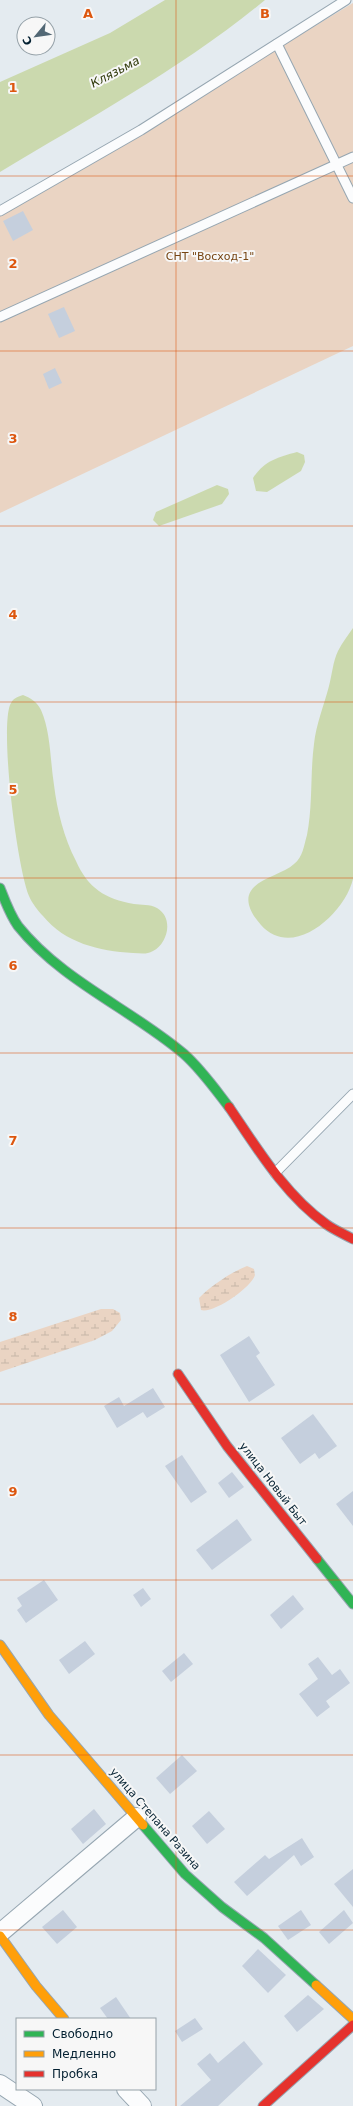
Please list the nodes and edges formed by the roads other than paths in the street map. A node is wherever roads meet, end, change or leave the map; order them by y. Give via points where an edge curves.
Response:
1 (346, 0) edge
2 (277, 44) junction
3 (353, 157) edge
4 (338, 164) junction
5 (353, 198) edge
6 (0, 211) edge
7 (0, 317) edge
8 (0, 888) edge
9 (353, 1094) edge
10 (275, 1173) junction
11 (353, 1239) edge
12 (178, 1374) dead end
13 (353, 1604) edge
14 (0, 1644) edge
15 (137, 1817) junction
16 (0, 1933) edge
17 (0, 1936) edge
18 (63, 2018) edge
19 (353, 2019) edge
20 (353, 2025) edge
21 (0, 2084) edge
22 (127, 2090) edge
23 (33, 2106) edge
24 (142, 2106) edge
25 (263, 2106) edge

1 - 2 lane
2 - 4 lane
2 - 6 lane via 141,130
3 - 4 lane
4 - 5 lane
4 - 7 lane
8 - 10 street via 17,925 50,959 155,1031 189,1059 210,1082
9 - 10 lane
10 - 11 street via 304,1206 323,1222
12 - 13 street, улица Новый Быт via 227,1446
14 - 15 street, улица Степана Разина via 49,1715
15 - 16 street
15 - 19 street, улица Степана Разина via 185,1874 222,1907 270,1943
17 - 18 street
20 - 25 street
21 - 23 street
22 - 24 street

